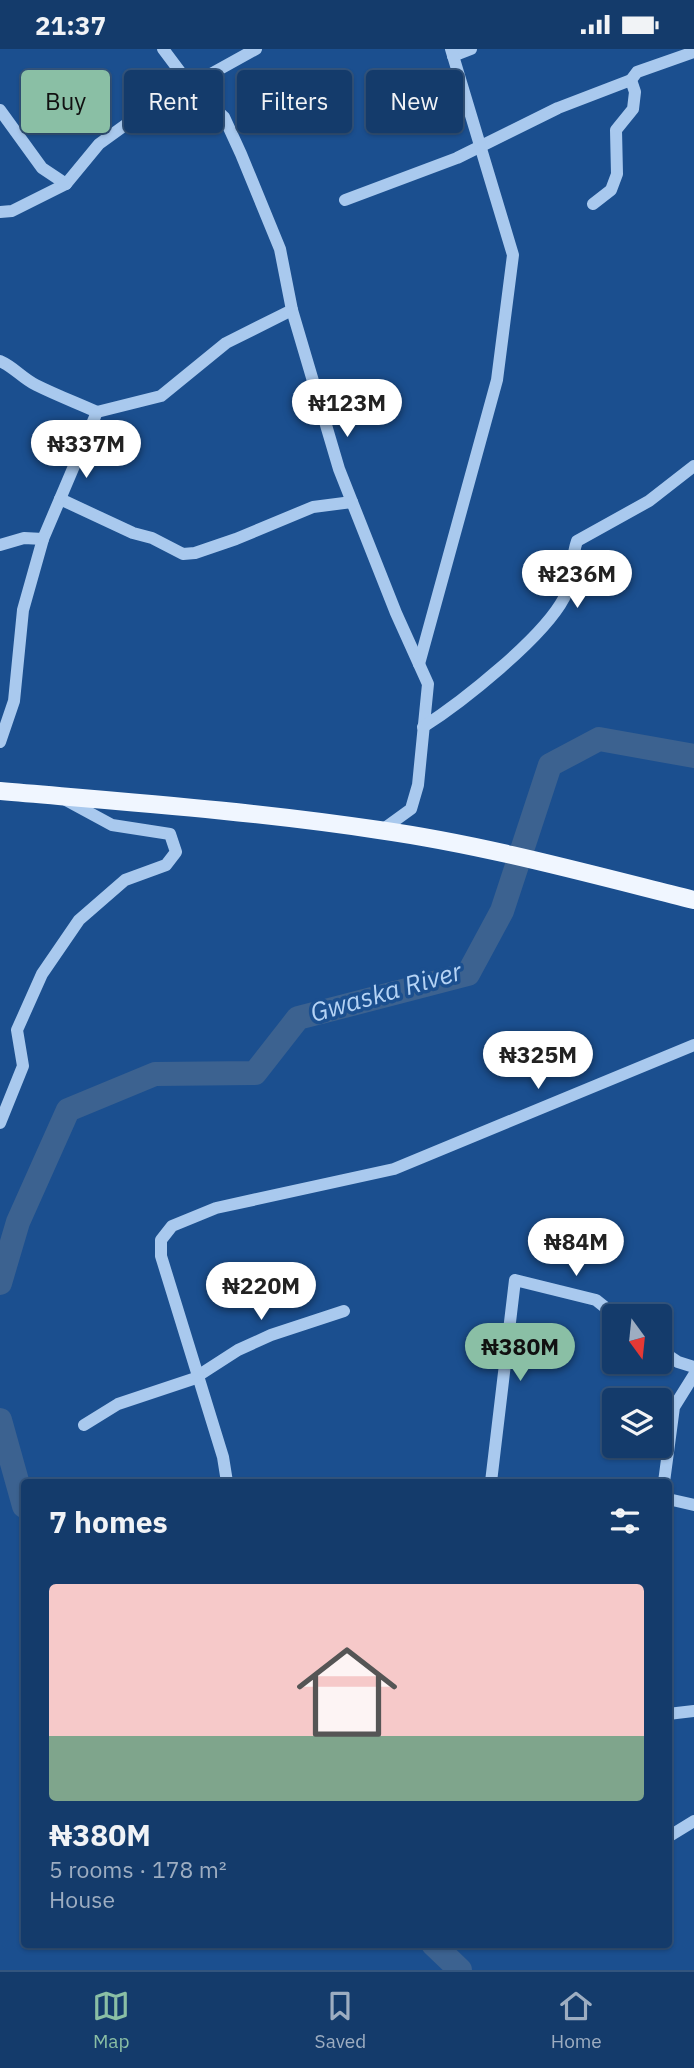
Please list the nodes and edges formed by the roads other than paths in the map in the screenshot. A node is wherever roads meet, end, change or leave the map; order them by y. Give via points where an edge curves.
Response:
1 (163, 49) edge
2 (256, 49) edge
3 (471, 49) edge
4 (452, 52) edge
5 (694, 52) edge
6 (179, 70) edge
7 (218, 70) edge
8 (631, 81) junction
9 (0, 110) edge
10 (223, 116) edge
11 (124, 126) edge
12 (482, 145) junction
13 (66, 184) junction
14 (345, 200) dead end
15 (593, 204) dead end
16 (0, 212) edge
17 (292, 310) junction
18 (0, 361) edge
19 (97, 412) junction
20 (694, 466) edge
21 (60, 499) junction
22 (352, 502) junction
23 (43, 539) junction
24 (0, 545) edge
25 (419, 664) junction
26 (423, 727) junction
27 (0, 742) edge
28 (0, 791) edge
29 (58, 796) junction
30 (382, 830) junction
31 (694, 900) edge
32 (694, 1045) edge
33 (0, 1123) edge
34 (602, 1305) edge
35 (344, 1311) dead end
36 (672, 1358) edge
37 (694, 1367) edge
38 (198, 1375) junction
39 (694, 1375) edge
40 (84, 1425) dead end
41 (227, 1479) edge
42 (491, 1479) edge
43 (664, 1479) edge
44 (672, 1500) edge
45 (694, 1505) edge
46 (694, 1711) edge
47 (672, 1714) edge
48 (694, 1821) edge
49 (672, 1835) edge

1 - 6 street
2 - 7 street
3 - 4 street
4 - 12 street
5 - 8 street via 636,72
8 - 12 street via 558,108
8 - 15 street via 633,109 616,130 617,174 611,190
9 - 13 street via 42,168
10 - 17 street via 280,249
11 - 13 street via 99,144
12 - 14 street
12 - 25 street via 513,255 498,380
13 - 16 street via 12,211
17 - 19 street via 226,343 161,396
17 - 22 street
18 - 19 street via 34,384
19 - 21 street
20 - 26 street via 649,501 577,541 570,559 571,581 544,625 484,681
21 - 22 street via 183,554 313,507
21 - 23 street
22 - 25 street
23 - 24 street via 24,538
23 - 27 street via 23,610 13,701
25 - 26 street via 428,684
26 - 30 street via 411,809
28 - 29 main road
29 - 30 main road via 233,810
29 - 33 street via 112,825 170,834 176,852 166,865 125,880 79,920 42,975 17,1030 23,1066
30 - 31 main road
32 - 38 street via 394,1169 216,1208 172,1226 162,1240 161,1256
34 - 42 street via 515,1280
35 - 38 street via 260,1340
36 - 37 street
38 - 40 street via 118,1404
38 - 41 street
39 - 43 street via 674,1408
44 - 45 street
46 - 47 street
48 - 49 street

